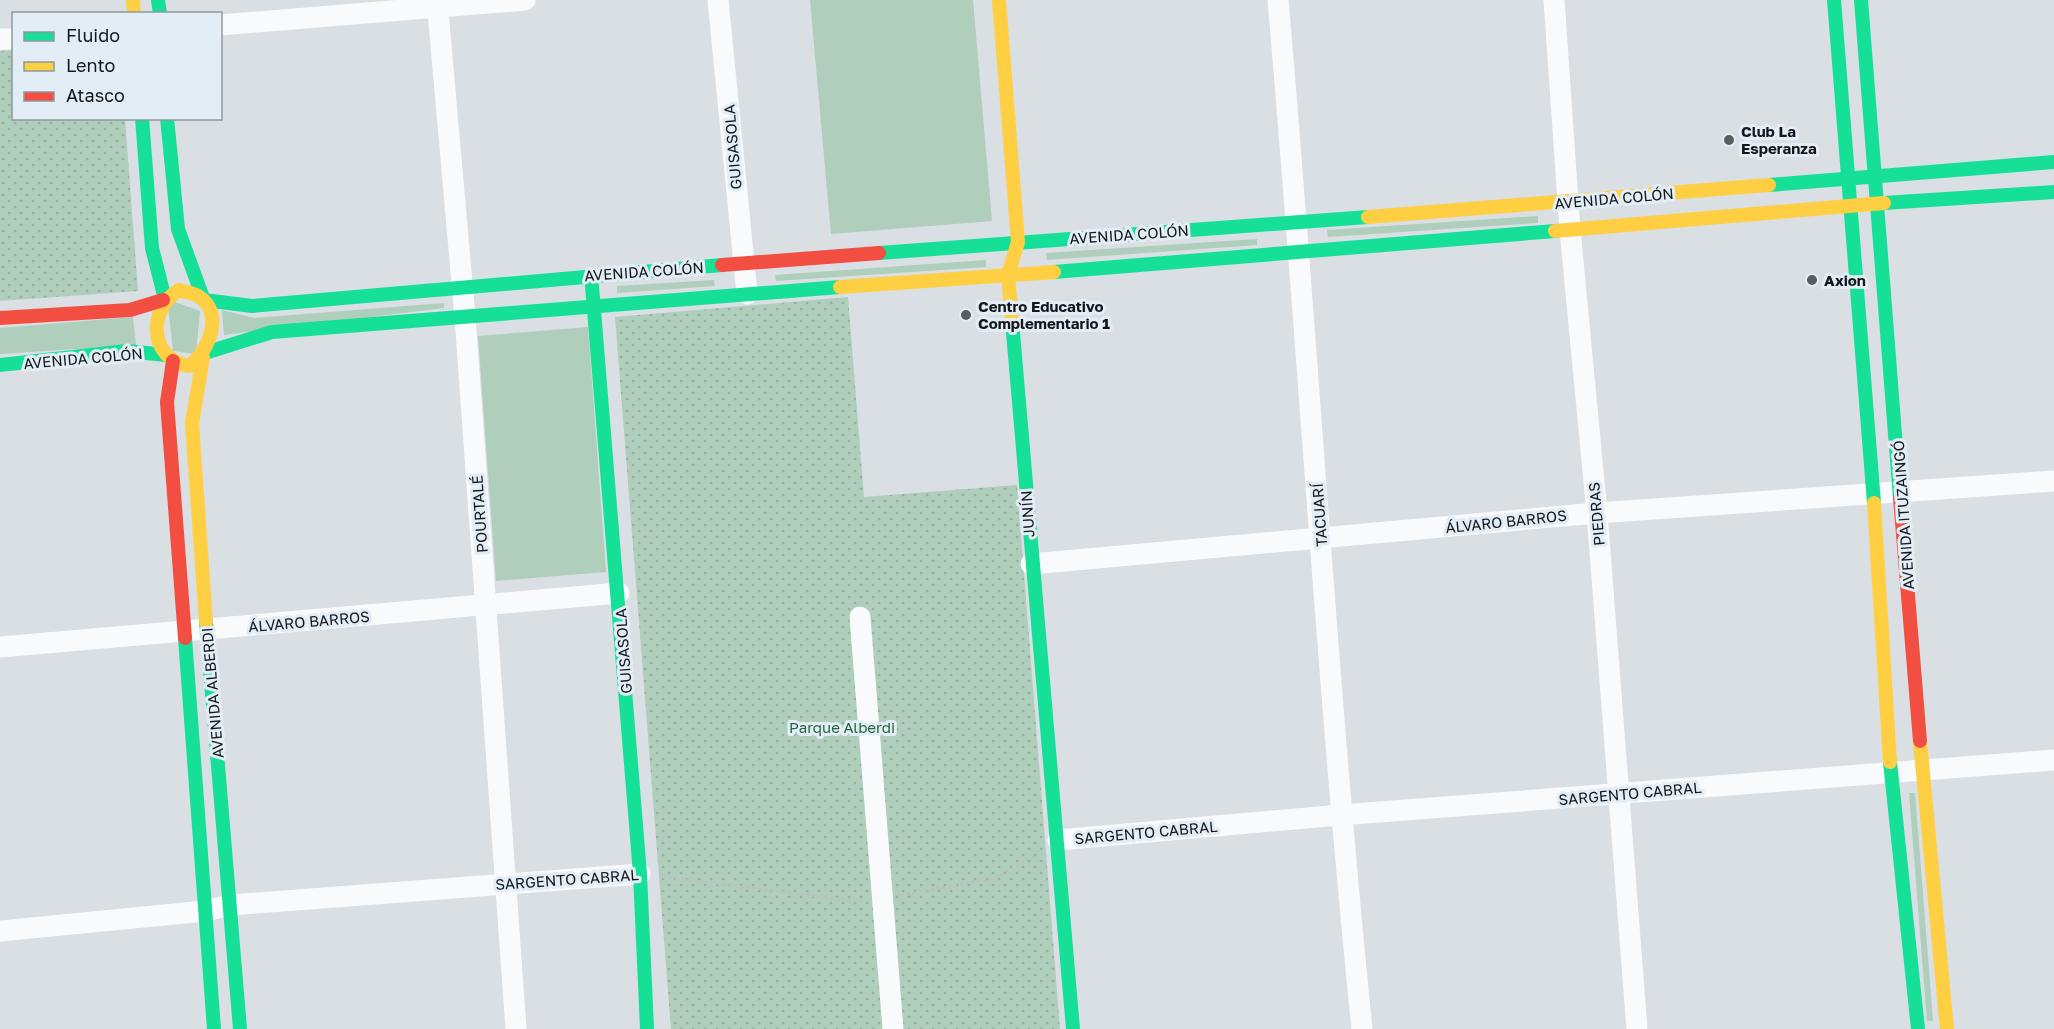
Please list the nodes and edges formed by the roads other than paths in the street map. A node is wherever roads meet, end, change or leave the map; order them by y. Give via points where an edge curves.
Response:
1 (525, 0) edge
2 (718, 0) edge
3 (999, 0) edge
4 (1278, 0) edge
5 (1554, 0) edge
6 (1834, 0) edge
7 (1861, 0) edge
8 (438, 3) edge
9 (222, 25) edge
10 (142, 120) edge
11 (167, 120) edge
12 (2054, 162) edge
13 (1875, 176) junction
14 (1848, 178) junction
15 (2054, 192) edge
16 (1568, 202) junction
17 (1877, 204) junction
18 (1850, 205) junction
19 (1298, 223) junction
20 (1570, 230) junction
21 (1018, 242) junction
22 (1299, 254) junction
23 (743, 264) junction
24 (591, 274) junction
25 (1008, 275) junction
26 (461, 285) junction
27 (747, 294) junction
28 (164, 299) junction
29 (204, 299) junction
30 (594, 305) junction
31 (465, 317) junction
32 (0, 318) edge
33 (205, 355) junction
34 (170, 358) junction
35 (0, 365) edge
36 (2054, 481) edge
37 (1901, 492) junction
38 (1873, 493) junction
39 (1597, 513) junction
40 (1322, 539) junction
41 (1031, 564) junction
42 (619, 593) junction
43 (485, 604) junction
44 (860, 617) dead end
45 (207, 630) junction
46 (184, 632) junction
47 (0, 647) edge
48 (2054, 760) edge
49 (1922, 770) junction
50 (1891, 771) junction
51 (1618, 794) junction
52 (1340, 815) junction
53 (1058, 840) junction
54 (640, 874) junction
55 (506, 883) junction
56 (230, 905) junction
57 (205, 911) junction
58 (0, 931) edge
59 (214, 1029) edge
60 (240, 1029) edge
61 (516, 1029) edge
62 (648, 1029) edge
63 (893, 1029) edge
64 (1073, 1029) edge
65 (1362, 1029) edge
66 (1637, 1029) edge
67 (1918, 1029) edge
68 (1947, 1029) edge

1 - 8 street
2 - 23 street, GUISASOLA
3 - 21 main road, JUNÍN
4 - 19 street, TACUARÍ
5 - 16 street, PIEDRAS
6 - 14 main road, AVENIDA ITUZAINGÓ
7 - 13 main road, AVENIDA ITUZAINGÓ
8 - 9 street
8 - 26 street, POURTALÉ
10 - 28 main road via 152,248
11 - 29 main road via 178,229
12 - 13 main road, AVENIDA COLÓN
13 - 14 main road, AVENIDA COLÓN
13 - 17 main road, AVENIDA ITUZAINGÓ
14 - 16 main road, AVENIDA COLÓN
14 - 18 main road, AVENIDA ITUZAINGÓ
15 - 17 main road, AVENIDA COLÓN
16 - 19 main road, AVENIDA COLÓN
16 - 20 street, PIEDRAS
17 - 18 main road, AVENIDA COLÓN
17 - 37 main road, AVENIDA ITUZAINGÓ
18 - 20 main road, AVENIDA COLÓN
18 - 38 main road, AVENIDA ITUZAINGÓ
19 - 21 main road, AVENIDA COLÓN
19 - 22 street, TACUARÍ
20 - 22 main road, AVENIDA COLÓN
20 - 39 street, PIEDRAS
21 - 23 main road, AVENIDA COLÓN
21 - 25 main road, JUNÍN
22 - 25 main road, AVENIDA COLÓN
22 - 40 street, TACUARÍ
23 - 24 main road, AVENIDA COLÓN
23 - 27 street, GUISASOLA
24 - 26 main road, AVENIDA COLÓN
24 - 30 main road, GUISASOLA
25 - 27 main road, AVENIDA COLÓN
25 - 41 main road, JUNÍN
26 - 29 main road, AVENIDA COLÓN via 252,306
26 - 31 street, POURTALÉ
27 - 30 main road, AVENIDA COLÓN
28 - 29 main road via 179,290 197,293
28 - 32 main road via 130,310
28 - 34 main road via 158,332
29 - 33 main road via 211,321 211,342
30 - 31 main road, AVENIDA COLÓN
30 - 42 main road, GUISASOLA
31 - 33 main road, AVENIDA COLÓN via 272,332
31 - 43 street, POURTALÉ
33 - 34 main road via 186,365
33 - 45 main road, AVENIDA ALBERDI via 192,423
34 - 35 main road, AVENIDA COLÓN via 127,351
34 - 46 main road, AVENIDA ALBERDI via 167,402
36 - 37 street, ÁLVARO BARROS
37 - 38 street, ÁLVARO BARROS
37 - 49 main road, AVENIDA ITUZAINGÓ
38 - 39 street, ÁLVARO BARROS
38 - 50 main road, AVENIDA ITUZAINGÓ
39 - 40 street, ÁLVARO BARROS
39 - 51 street, PIEDRAS
40 - 41 street, ÁLVARO BARROS
40 - 52 street, TACUARÍ
41 - 53 main road, JUNÍN
42 - 43 street, ÁLVARO BARROS
42 - 54 main road, GUISASOLA
43 - 45 street, ÁLVARO BARROS
43 - 55 street, POURTALÉ
44 - 63 street
45 - 46 street, ÁLVARO BARROS
45 - 56 main road, AVENIDA ALBERDI
46 - 47 street, ÁLVARO BARROS
46 - 57 main road, AVENIDA ALBERDI
48 - 49 street, SARGENTO CABRAL
49 - 50 street, SARGENTO CABRAL
49 - 68 main road, AVENIDA ITUZAINGÓ
50 - 51 street, SARGENTO CABRAL
50 - 67 main road, AVENIDA ITUZAINGÓ
51 - 52 street, SARGENTO CABRAL
51 - 66 street, PIEDRAS
52 - 53 street, SARGENTO CABRAL
52 - 65 street, TACUARÍ
53 - 64 main road, JUNÍN
54 - 55 street, SARGENTO CABRAL
54 - 62 main road, GUISASOLA
55 - 56 street, SARGENTO CABRAL
55 - 61 street, POURTALÉ
56 - 57 street, SARGENTO CABRAL
56 - 60 main road, AVENIDA ALBERDI
57 - 58 street, SARGENTO CABRAL
57 - 59 main road, AVENIDA ALBERDI

